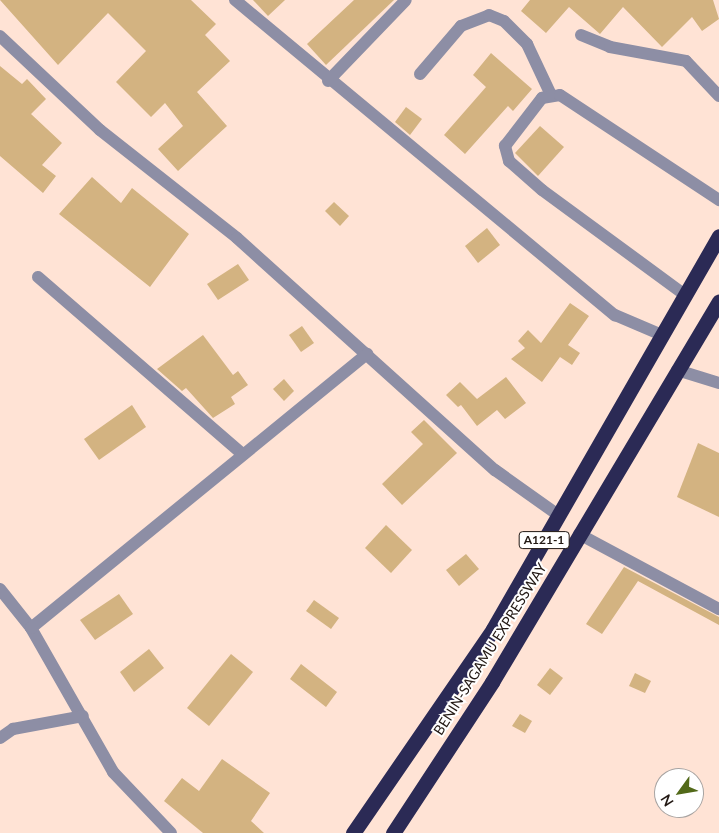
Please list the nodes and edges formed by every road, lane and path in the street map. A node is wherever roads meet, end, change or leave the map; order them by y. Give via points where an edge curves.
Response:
1 (234, 0) edge
2 (406, 0) edge
3 (581, 35) dead end
4 (0, 36) edge
5 (420, 74) dead end
6 (328, 81) junction
7 (551, 95) junction
8 (719, 96) edge
9 (719, 200) edge
10 (719, 236) edge
11 (38, 277) dead end
12 (685, 295) junction
13 (719, 300) edge
14 (662, 335) junction
15 (367, 354) junction
16 (677, 370) junction
17 (719, 383) edge
18 (241, 453) junction
19 (558, 514) junction
20 (579, 534) junction
21 (0, 588) edge
22 (5, 606) edge
23 (719, 609) edge
24 (31, 628) junction
25 (83, 716) junction
26 (0, 738) edge
27 (171, 833) edge
28 (353, 833) edge
29 (394, 833) edge

1 - 6 street
2 - 6 street
3 - 8 street via 610,47 686,61
4 - 15 street via 100,130 237,238
5 - 7 street via 461,26 489,15 504,21 527,44
6 - 14 street via 615,315
7 - 9 street via 560,95
7 - 12 street via 542,98 505,146 509,161 542,190
10 - 12 highway, A121-1
11 - 18 street
12 - 14 highway, A121-1
13 - 16 highway, BENIN-SAGAMU EXPRESSWAY / A121-1
14 - 19 highway, A121-1
15 - 18 street
15 - 19 street via 495,470
16 - 17 street
16 - 20 highway, BENIN-SAGAMU EXPRESSWAY / A121-1
18 - 24 street
19 - 28 highway, A121-1 via 493,629
20 - 23 street
20 - 29 highway, BENIN-SAGAMU EXPRESSWAY / A121-1 via 492,682
21 - 22 street
22 - 24 street
24 - 25 street
25 - 26 street via 13,729
25 - 27 street via 113,772

